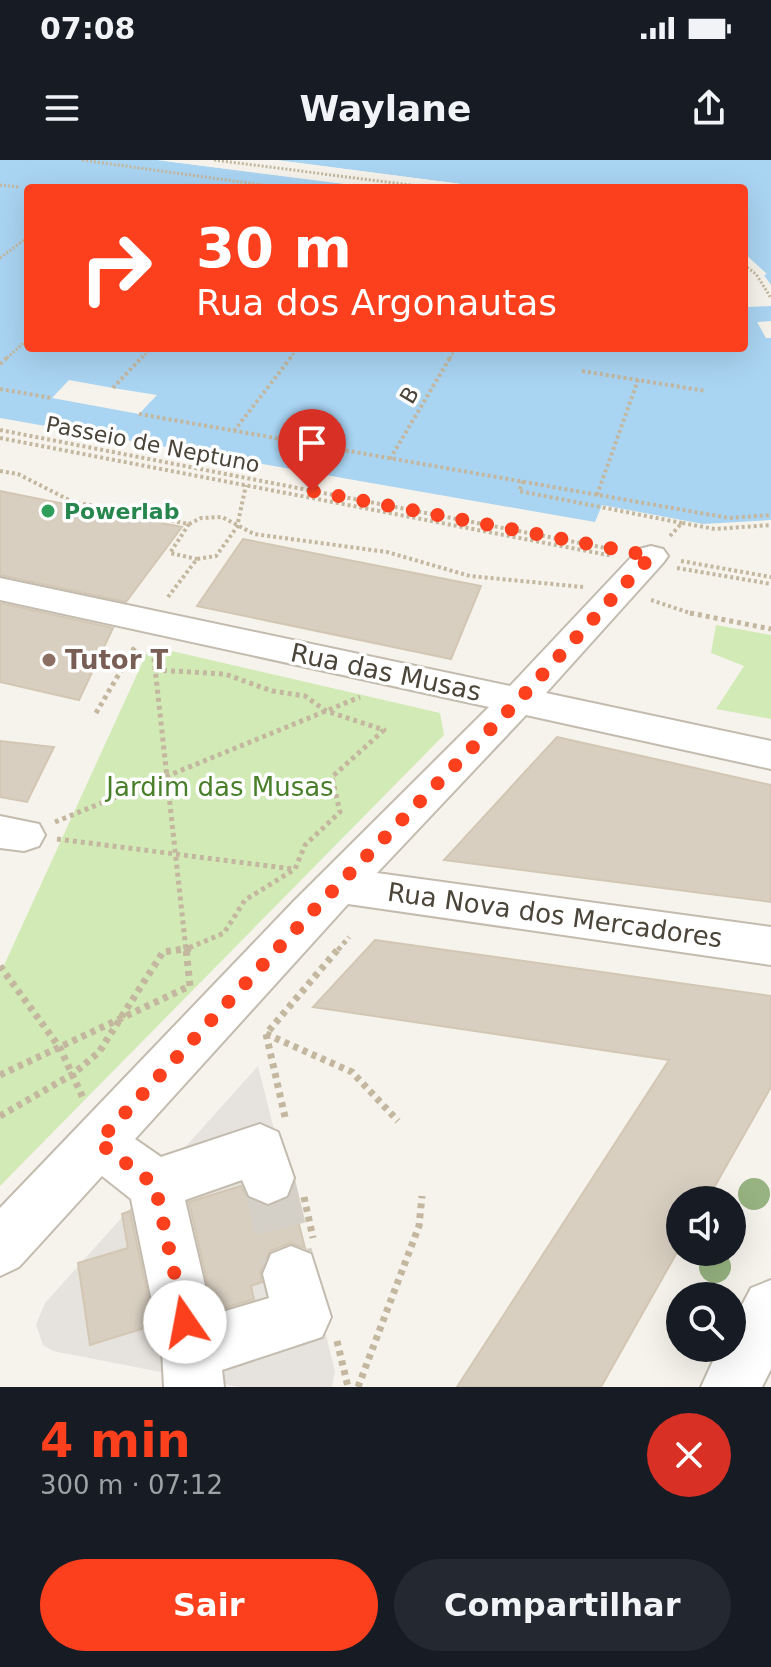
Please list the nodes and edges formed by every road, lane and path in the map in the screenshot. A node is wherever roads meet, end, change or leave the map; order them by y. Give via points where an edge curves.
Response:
1 (82, 160) edge
2 (214, 160) edge
3 (254, 184) edge
4 (403, 184) edge
5 (0, 185) edge
6 (19, 187) dead end
7 (24, 240) edge
8 (0, 258) edge
9 (748, 268) edge
10 (771, 298) edge
11 (24, 343) edge
12 (147, 352) edge
13 (295, 352) edge
14 (454, 352) edge
15 (0, 364) edge
16 (582, 371) dead end
17 (638, 380) junction
18 (113, 388) dead end
19 (0, 389) edge
20 (706, 391) dead end
21 (52, 398) dead end
22 (139, 414) dead end
23 (0, 430) edge
24 (234, 431) junction
25 (0, 438) edge
26 (390, 459) junction
27 (0, 471) edge
28 (251, 479) junction
29 (523, 481) junction
30 (246, 486) junction
31 (597, 495) junction
32 (771, 515) edge
33 (682, 523) junction
34 (189, 524) junction
35 (771, 525) edge
36 (237, 527) junction
37 (197, 559) junction
38 (649, 559) junction
39 (771, 577) edge
40 (771, 584) edge
41 (0, 589) edge
42 (621, 590) junction
43 (150, 621) junction
44 (771, 629) edge
45 (155, 670) junction
46 (408, 678) junction
47 (519, 700) junction
48 (326, 711) junction
49 (96, 713) dead end
50 (771, 755) edge
51 (167, 775) junction
52 (12, 834) edge
53 (175, 854) junction
54 (295, 869) junction
55 (321, 878) junction
56 (349, 937) dead end
57 (771, 946) edge
58 (188, 950) junction
59 (0, 966) edge
60 (122, 1017) junction
61 (266, 1034) junction
62 (60, 1048) junction
63 (73, 1074) junction
64 (0, 1075) edge
65 (0, 1116) edge
66 (398, 1121) dead end
67 (92, 1124) junction
68 (280, 1160) junction
69 (155, 1185) junction
70 (422, 1196) dead end
71 (0, 1248) edge
72 (310, 1291) junction
73 (771, 1308) edge
74 (192, 1368) edge
75 (348, 1387) edge
76 (358, 1387) edge
77 (731, 1387) edge

1 - 3 path
2 - 4 path
5 - 6 path
7 - 8 path
9 - 10 path
11 - 15 path
12 - 18 path
13 - 24 path
14 - 26 path, B
16 - 17 path
17 - 20 path
17 - 31 path
19 - 21 path
22 - 24 path
23 - 28 path, Passeio de Neptuno
24 - 26 path
25 - 30 path
26 - 29 path
27 - 34 path via 18,474 73,502
28 - 30 path
28 - 38 path, Passeio de Neptuno
29 - 31 path
29 - 33 path via 519,491
30 - 36 path
30 - 38 path
31 - 32 path via 729,518
33 - 35 path via 715,529
33 - 38 path
34 - 36 path via 222,517
34 - 37 path via 170,553
36 - 37 path via 216,556
36 - 42 path via 254,534 387,552 470,576
37 - 43 path
38 - 39 path, Passeio de Neptuno
38 - 40 path
38 - 42 street
41 - 43 street, Rua das Musas
42 - 44 path via 709,619
42 - 47 street
43 - 45 path
43 - 46 street, Rua das Musas
43 - 49 path
45 - 48 path via 225,674 305,696
45 - 51 path
46 - 47 street, Rua das Musas
46 - 48 path
47 - 50 street, Rua das Musas
47 - 55 street
48 - 51 path
48 - 54 path via 384,730 332,777 340,812 305,845
51 - 52 path
51 - 53 path
52 - 53 path
53 - 54 path
53 - 58 path
54 - 55 path
54 - 58 path via 245,900 224,933
55 - 57 street, Rua Nova dos Mercadores
55 - 67 street
56 - 61 path
58 - 60 path via 163,952
58 - 60 path via 190,986
59 - 62 path
60 - 62 path
60 - 63 path via 99,1052
61 - 66 path via 352,1072
61 - 68 path
62 - 63 path
62 - 64 path
63 - 65 path
63 - 67 path
67 - 69 street
67 - 71 street
68 - 69 street
68 - 72 path
69 - 74 street
70 - 76 path via 419,1226
72 - 74 street
72 - 75 path
73 - 77 street

